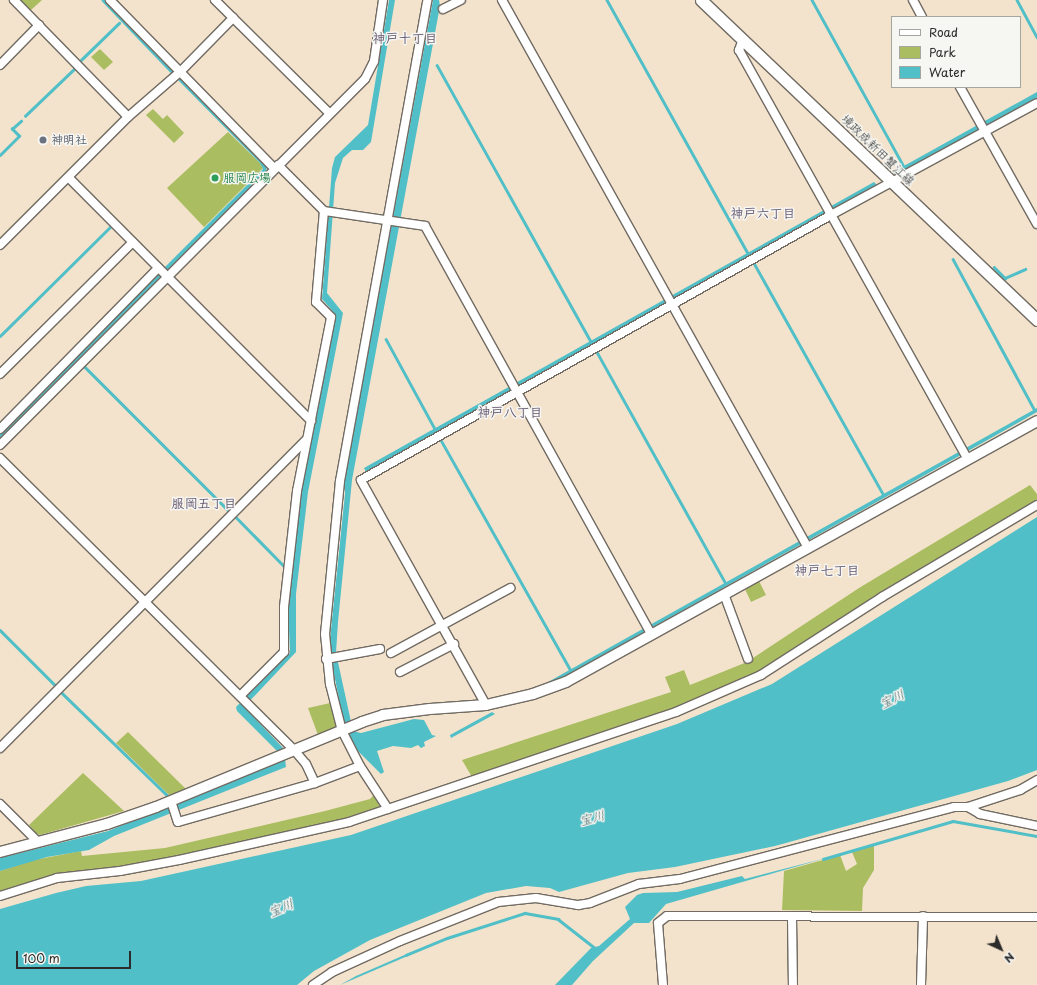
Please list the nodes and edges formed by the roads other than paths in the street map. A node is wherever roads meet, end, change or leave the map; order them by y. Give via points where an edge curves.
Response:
1 (14, 0) edge
2 (110, 0) edge
3 (215, 0) edge
4 (382, 0) edge
5 (427, 0) edge
6 (461, 0) edge
7 (502, 0) edge
8 (701, 0) edge
9 (913, 0) edge
10 (443, 9) dead end
11 (921, 16) edge
12 (233, 18) junction
13 (39, 26) junction
14 (743, 39) junction
15 (0, 64) edge
16 (180, 72) junction
17 (961, 88) edge
18 (1037, 102) edge
19 (329, 114) junction
20 (128, 117) junction
21 (983, 128) junction
22 (276, 167) junction
23 (69, 178) junction
24 (893, 183) junction
25 (328, 211) junction
26 (829, 212) junction
27 (390, 220) junction
28 (1037, 224) edge
29 (132, 242) junction
30 (0, 245) edge
31 (158, 268) junction
32 (166, 278) junction
33 (670, 302) junction
34 (1037, 320) edge
35 (0, 374) edge
36 (514, 390) junction
37 (311, 420) junction
38 (1037, 421) edge
39 (0, 430) edge
40 (306, 440) junction
41 (0, 445) edge
42 (965, 454) junction
43 (0, 458) edge
44 (1037, 505) edge
45 (806, 543) junction
46 (510, 588) dead end
47 (724, 594) junction
48 (146, 602) junction
49 (444, 625) junction
50 (649, 630) junction
51 (454, 644) junction
52 (380, 649) dead end
53 (391, 653) dead end
54 (327, 659) junction
55 (748, 659) dead end
56 (400, 672) dead end
57 (244, 699) junction
58 (486, 705) junction
59 (346, 729) junction
60 (0, 748) edge
61 (286, 754) junction
62 (360, 766) junction
63 (1037, 780) edge
64 (315, 783) junction
65 (172, 802) junction
66 (0, 804) edge
67 (968, 807) junction
68 (388, 809) junction
69 (1037, 826) edge
70 (38, 842) junction
71 (0, 852) edge
72 (0, 896) edge
73 (923, 916) junction
74 (792, 917) junction
75 (1037, 917) edge
76 (313, 985) edge
77 (663, 985) edge
78 (793, 985) edge
79 (921, 985) edge

1 - 13 street
2 - 16 street
3 - 12 street
4 - 19 street via 371,70
5 - 27 street
6 - 10 street
7 - 33 street
8 - 14 main road, 境政成新田蟹江線
9 - 11 street
12 - 16 street
12 - 19 street
13 - 15 street
13 - 20 street
14 - 24 main road, 境政成新田蟹江線
14 - 26 street via 739,50
16 - 20 street
16 - 22 street
17 - 21 street
18 - 21 street
19 - 22 street
20 - 23 street
21 - 24 street
21 - 28 street
22 - 25 street
22 - 32 street
23 - 29 street
23 - 30 street
24 - 26 street
24 - 34 main road, 境政成新田蟹江線
25 - 27 street
25 - 37 street via 316,302 332,317
26 - 33 street
26 - 42 street
27 - 36 street via 425,226
27 - 54 street via 340,481 327,602
29 - 31 street
29 - 35 street
31 - 32 street
31 - 39 street
32 - 37 street
32 - 41 street
33 - 36 street
33 - 45 street
36 - 49 street via 361,480
36 - 50 street
37 - 40 street
38 - 42 street
40 - 48 street
40 - 57 street via 297,492 285,600 284,652
42 - 45 street
43 - 48 street
44 - 68 street via 882,597 761,675 676,712
45 - 47 street
46 - 49 street
47 - 50 street
47 - 55 street
48 - 57 street
48 - 60 street
49 - 51 street
49 - 53 street
50 - 58 street via 566,682 533,694
51 - 56 street
51 - 58 street
52 - 54 street
54 - 59 street via 334,705
57 - 61 street
58 - 59 street via 383,715
59 - 61 street
59 - 62 street
61 - 64 street via 306,764
61 - 65 street
62 - 64 street
62 - 68 street
63 - 67 street via 1020,790
64 - 65 street via 178,822
65 - 70 street via 107,824
66 - 70 street
67 - 69 street via 980,814
67 - 76 street via 954,808 680,878 639,884 590,903 578,905 536,898 498,902 400,941 332,972
68 - 72 street via 349,822 219,852 120,871 57,878
70 - 71 street
73 - 74 street
73 - 75 street
73 - 79 street
74 - 77 street via 667,916 658,923
74 - 78 street

